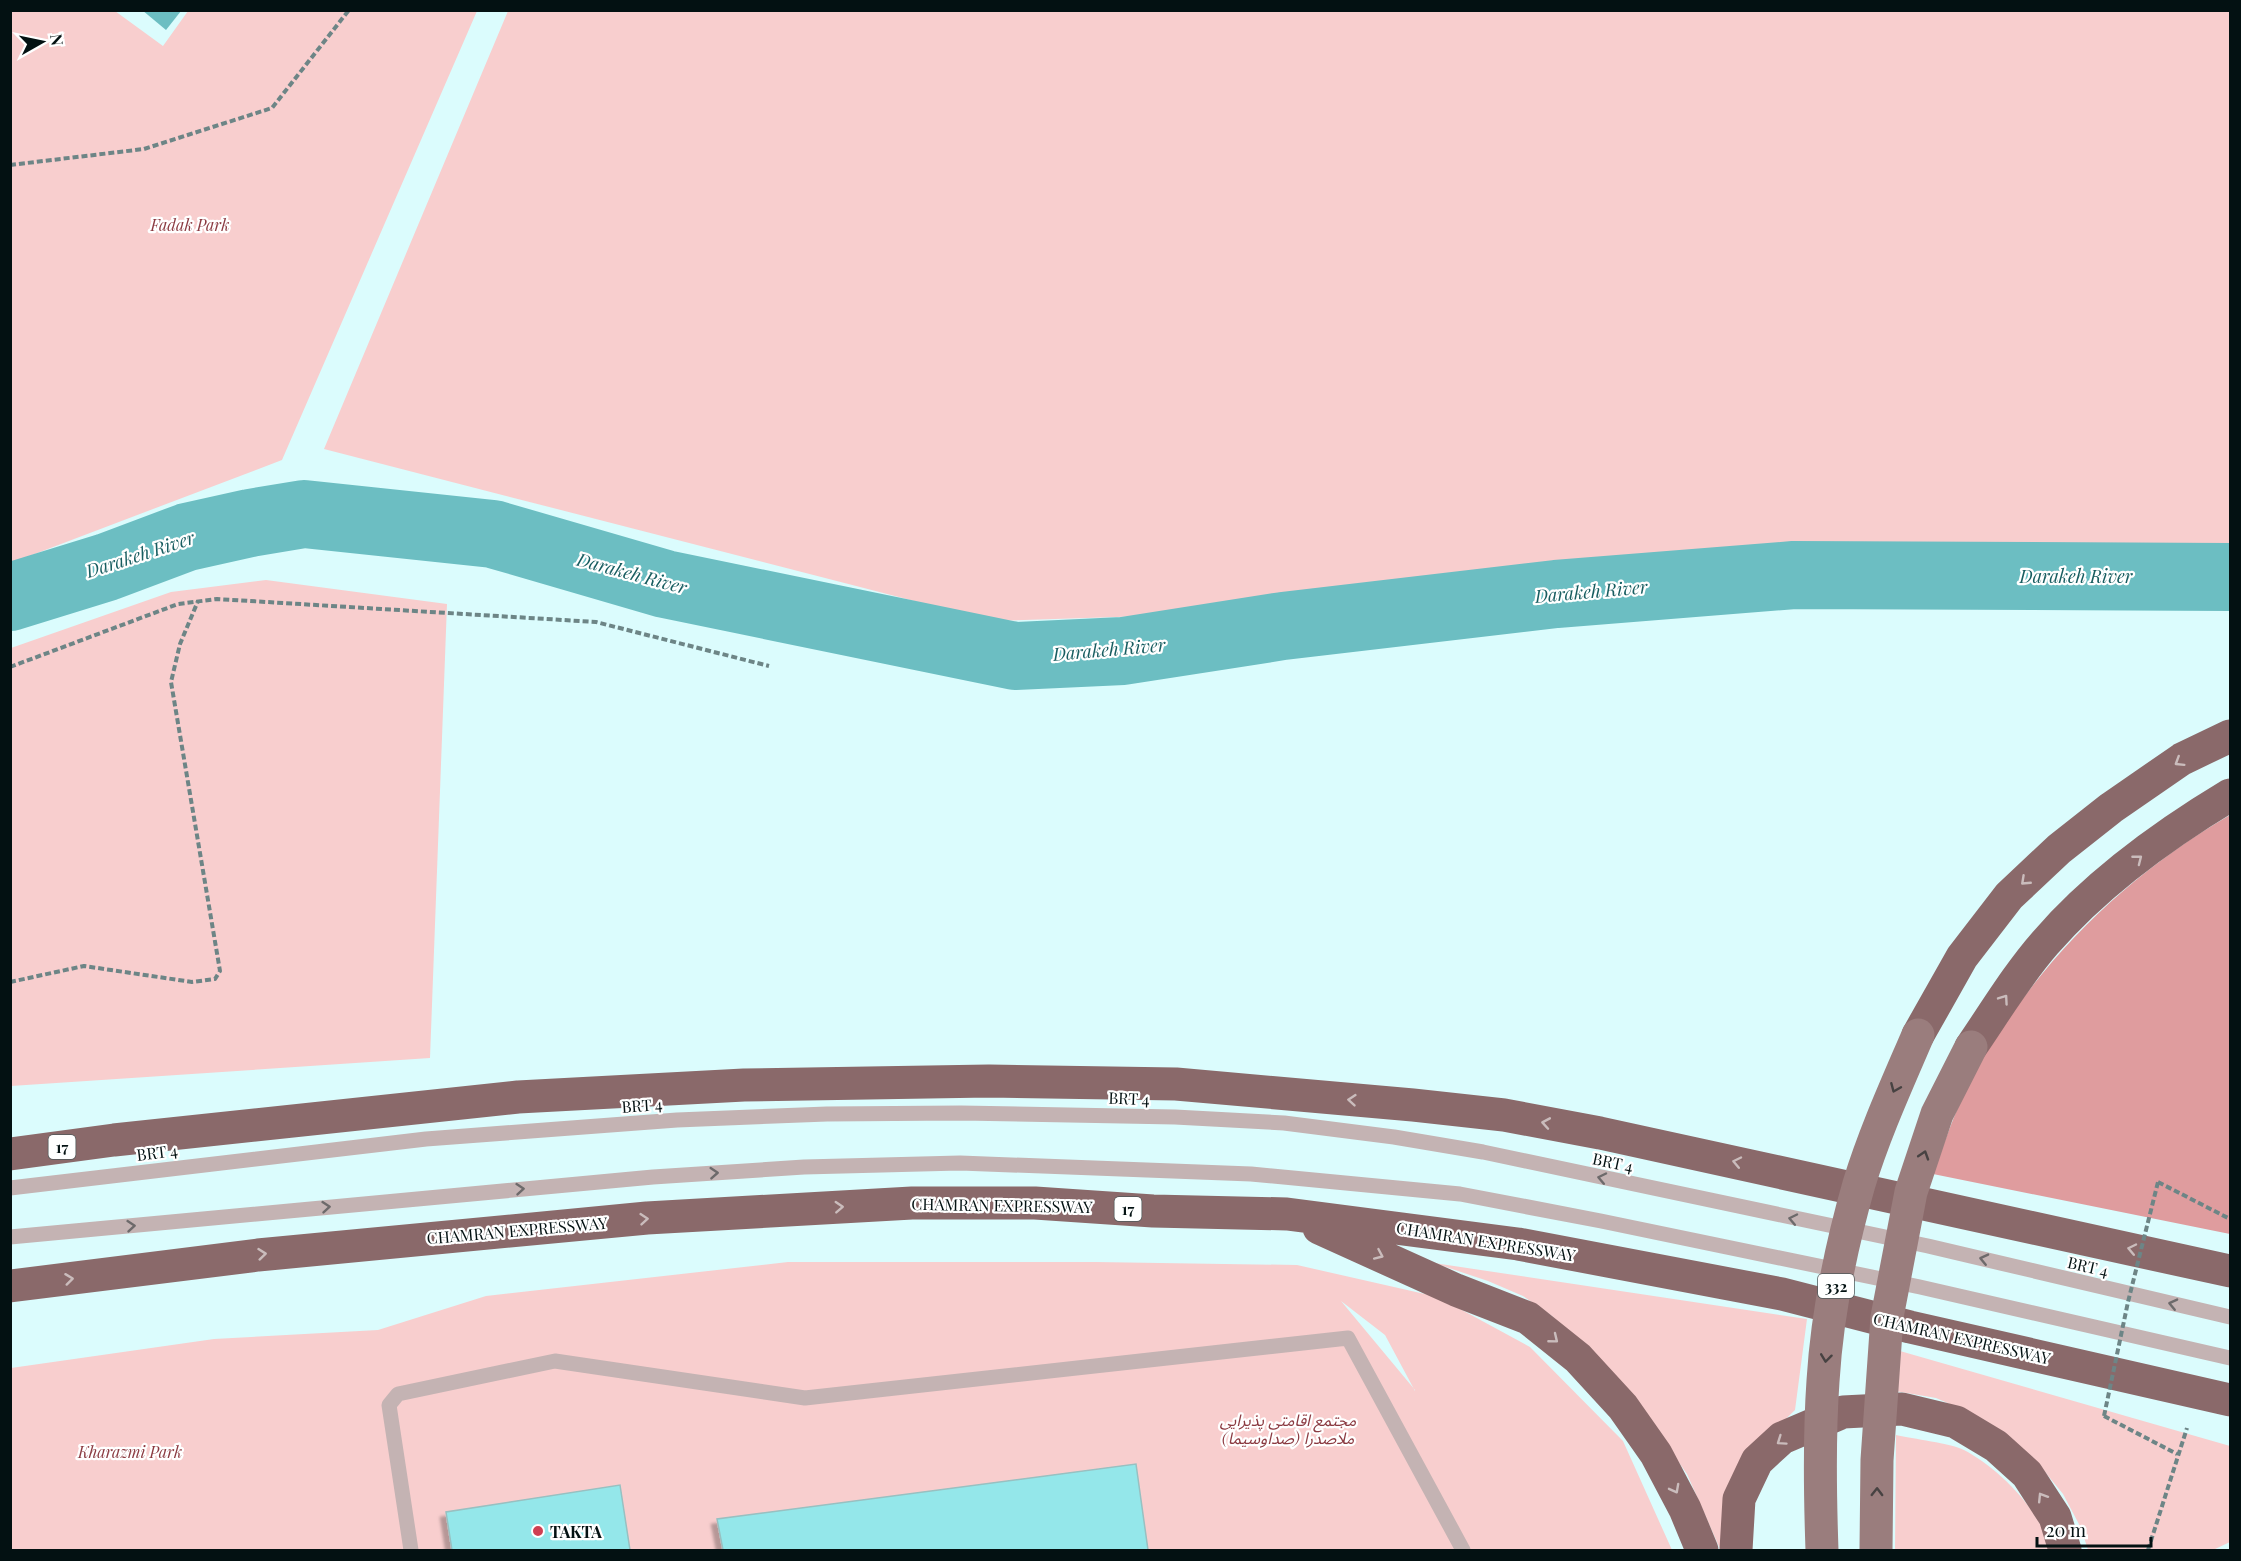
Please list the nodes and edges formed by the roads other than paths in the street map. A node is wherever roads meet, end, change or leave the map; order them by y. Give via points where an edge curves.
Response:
1 (2230, 735) edge
2 (2230, 795) edge
3 (1918, 1035) joint
4 (1971, 1047) joint
5 (114, 1140) junction
6 (10, 1141) edge
7 (10, 1154) edge
8 (10, 1188) edge
9 (1287, 1214) junction
10 (10, 1237) edge
11 (2230, 1271) edge
12 (10, 1286) edge
13 (2230, 1317) edge
14 (2230, 1358) edge
15 (2230, 1400) edge
16 (411, 1551) edge
17 (1463, 1551) edge
18 (1702, 1551) edge
19 (1736, 1551) edge
20 (1822, 1551) edge
21 (1876, 1551) edge
22 (2065, 1551) edge

1 -> 3 highway via 2182,759 2111,808 2009,896 1962,957
4 -> 2 highway via 2045,943 2096,892 2183,823
3 -> 20 main road, 332, bridge via 1881,1121 1843,1248 1823,1379
21 -> 4 main road, bridge via 1877,1460 1887,1317 1911,1192 1937,1114
5 - 6 highway
5 - 7 highway, 17
11 -> 5 highway, 17 via 1525,1119 1176,1084 989,1081 720,1086 519,1097
13 -> 8 lane, BRT 4 via 1928,1246 1483,1152 1284,1123 950,1113 677,1120 426,1139
12 -> 9 highway, CHAMRAN EXPRESSWAY / 17 via 258,1255 635,1219 912,1203 1035,1203
9 - 15 highway, CHAMRAN EXPRESSWAY / 17 via 1518,1244 1771,1292
9 -> 18 highway via 1528,1318 1578,1358 1623,1407 1656,1454
10 -> 14 lane via 653,1177 804,1167 960,1163 1251,1174 1460,1194 1789,1259
16 - 17 lane via 389,1405 398,1394 555,1361 805,1398 1348,1338
22 -> 19 highway via 2055,1517 2028,1474 1996,1446 1956,1422 1902,1409 1843,1412 1782,1438 1757,1461 1739,1499

